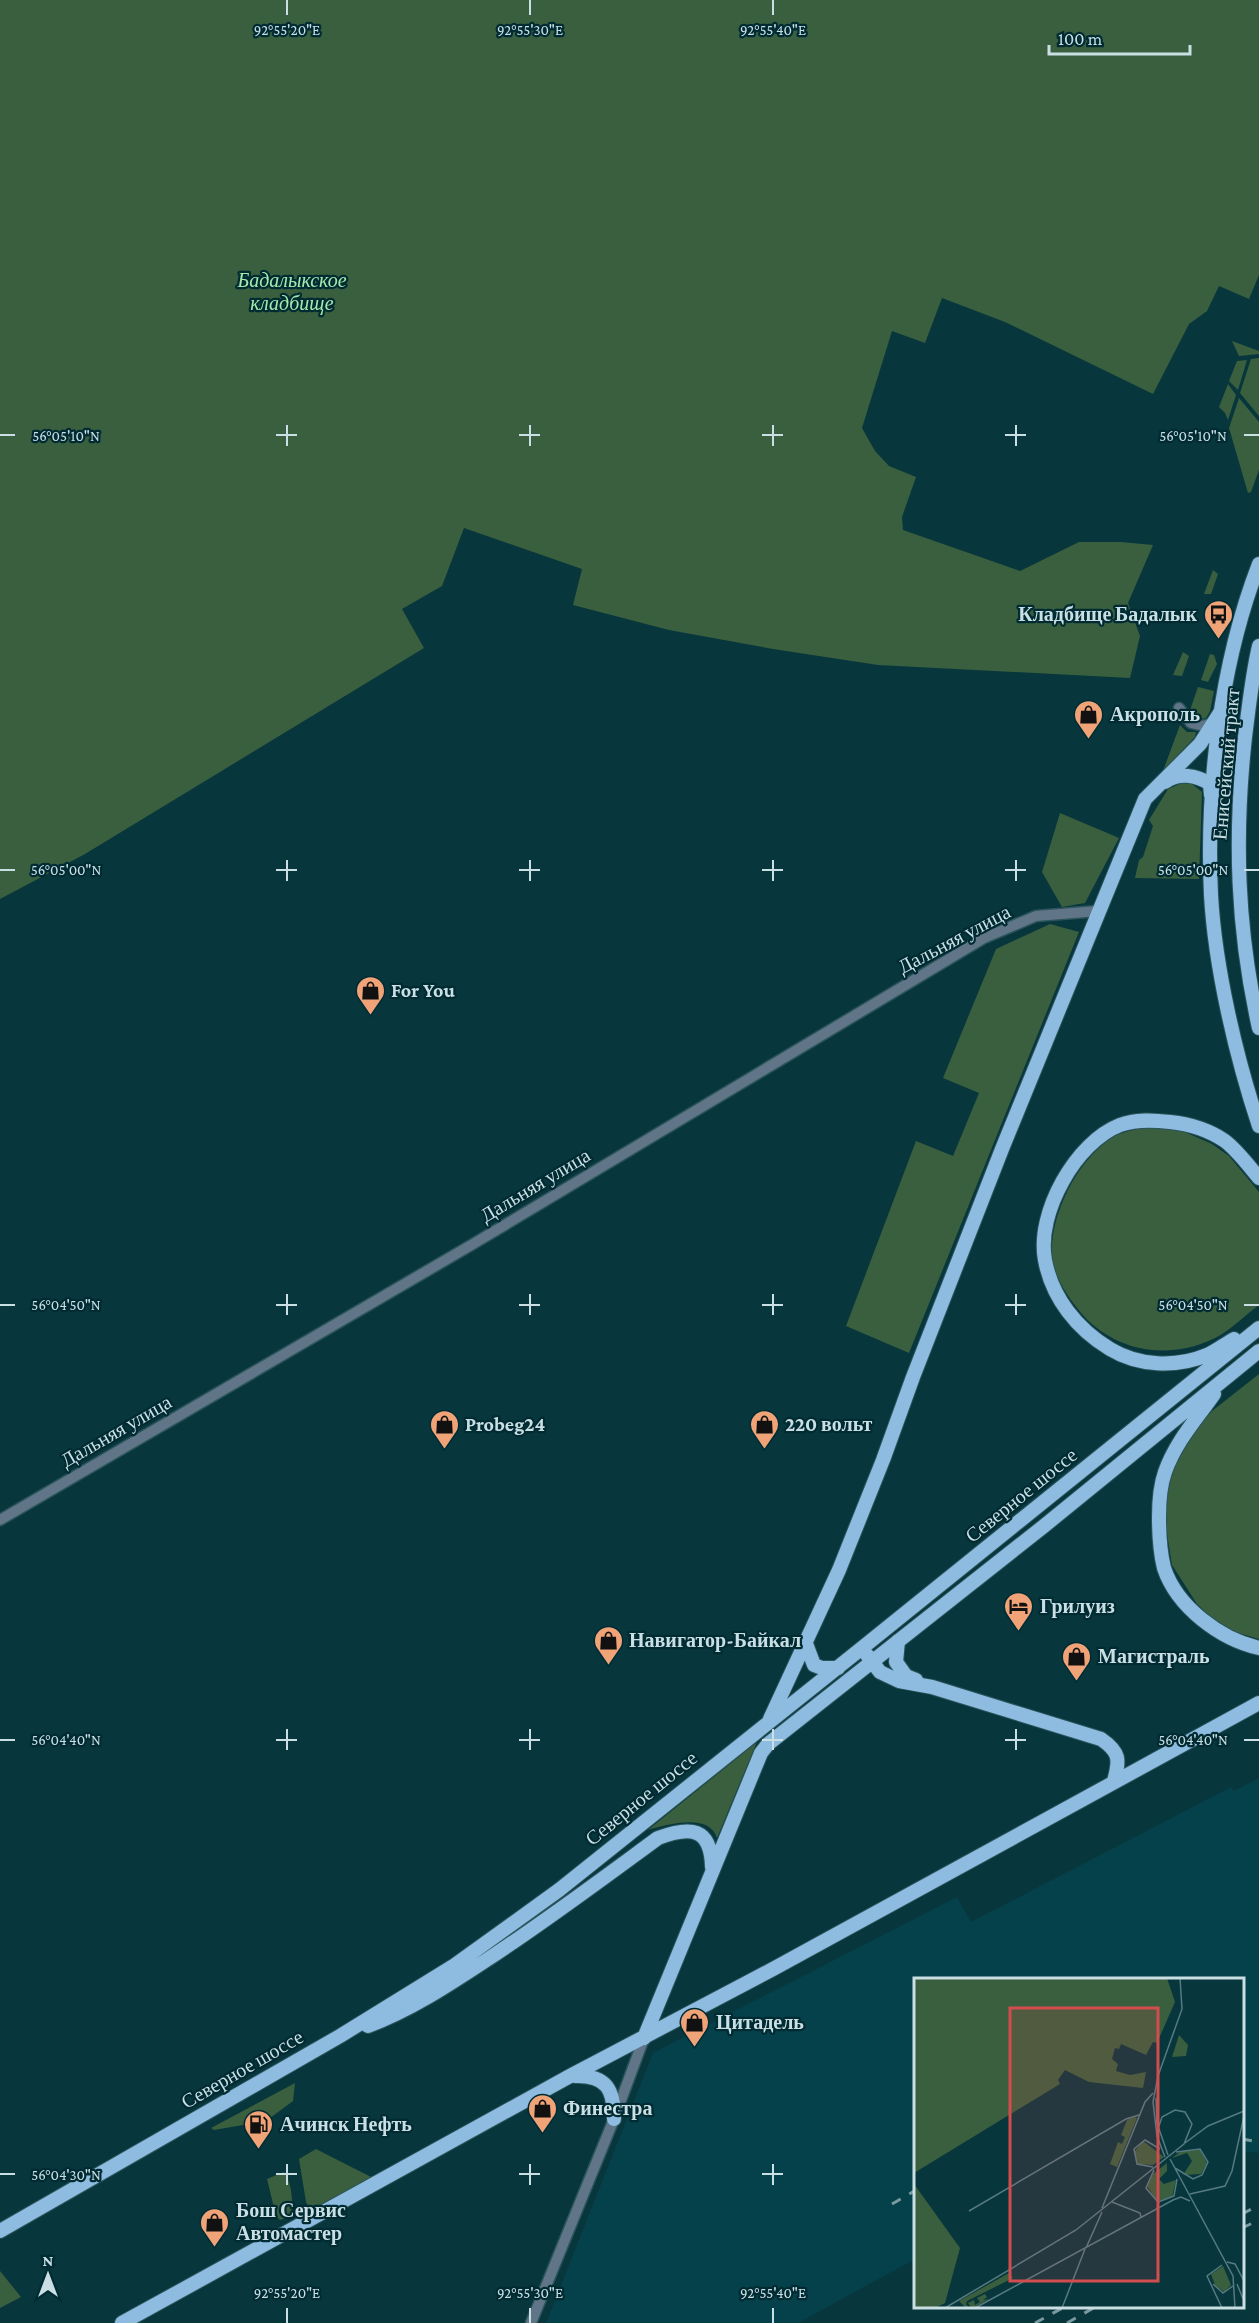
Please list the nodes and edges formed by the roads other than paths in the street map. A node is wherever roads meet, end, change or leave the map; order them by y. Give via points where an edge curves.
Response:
1 (1259, 564) edge
2 (1259, 646) edge
3 (1179, 708) dead end
4 (1223, 708) junction
5 (1215, 722) junction
6 (1145, 799) junction
7 (1212, 800) junction
8 (1098, 910) junction
9 (1259, 985) edge
10 (1259, 1028) edge
11 (1259, 1126) edge
12 (1259, 1178) edge
13 (1259, 1326) edge
14 (1259, 1351) edge
15 (1225, 1378) junction
16 (0, 1520) edge
17 (805, 1641) junction
18 (898, 1641) junction
19 (862, 1648) junction
20 (1259, 1648) edge
21 (872, 1662) junction
22 (838, 1668) junction
23 (932, 1687) junction
24 (1259, 1703) edge
25 (770, 1720) junction
26 (1114, 1781) junction
27 (712, 1869) junction
28 (340, 2036) junction
29 (644, 2038) junction
30 (570, 2076) junction
31 (614, 2119) junction
32 (0, 2231) edge
33 (122, 2323) edge
34 (531, 2323) edge

1 - 4 main road, Енисейский тракт via 1241,621
2 - 10 main road, Енисейский тракт via 1241,775 1238,886 1248,975
3 - 5 street via 1191,723 1204,726
4 - 5 main road
4 - 7 main road, Енисейский тракт
5 - 6 main road via 1189,756
6 - 7 main road via 1172,777 1183,776 1209,784
6 - 8 main road
7 - 11 main road, Енисейский тракт via 1210,873 1214,926 1232,1024
8 - 16 street, Дальняя улица via 1036,916 984,938 463,1250
8 - 17 main road via 879,1471
9 - 10 main road
12 - 13 main road via 1226,1142 1189,1125 1147,1120 1121,1125 1097,1138 1062,1183 1045,1229 1044,1257 1062,1304 1079,1325 1116,1352 1144,1362 1186,1361 1207,1355
13 - 19 main road, Северное шоссе
14 - 15 main road, Северное шоссе
15 - 18 main road, Северное шоссе
15 - 20 main road via 1176,1446 1164,1474 1159,1534 1164,1568 1179,1595 1200,1620 1230,1638
17 - 22 main road via 814,1665
17 - 25 main road
18 - 21 main road, Северное шоссе
18 - 23 main road via 896,1662 901,1671
19 - 21 main road
19 - 22 main road, Северное шоссе
21 - 23 main road via 880,1672 899,1681
21 - 27 main road, Северное шоссе via 760,1753
22 - 25 main road, Северное шоссе
23 - 26 main road via 1101,1739 1113,1747 1116,1755
24 - 26 main road
25 - 28 main road, Северное шоссе via 559,1890 455,1965
26 - 29 main road
27 - 28 main road via 708,1841 701,1835 689,1830 658,1838 547,1920 456,1980 397,2015
27 - 29 main road, Северное шоссе
28 - 32 main road, Северное шоссе
29 - 30 main road
29 - 31 street
30 - 31 main road via 592,2076 606,2086 614,2103
30 - 33 main road
31 - 34 street

